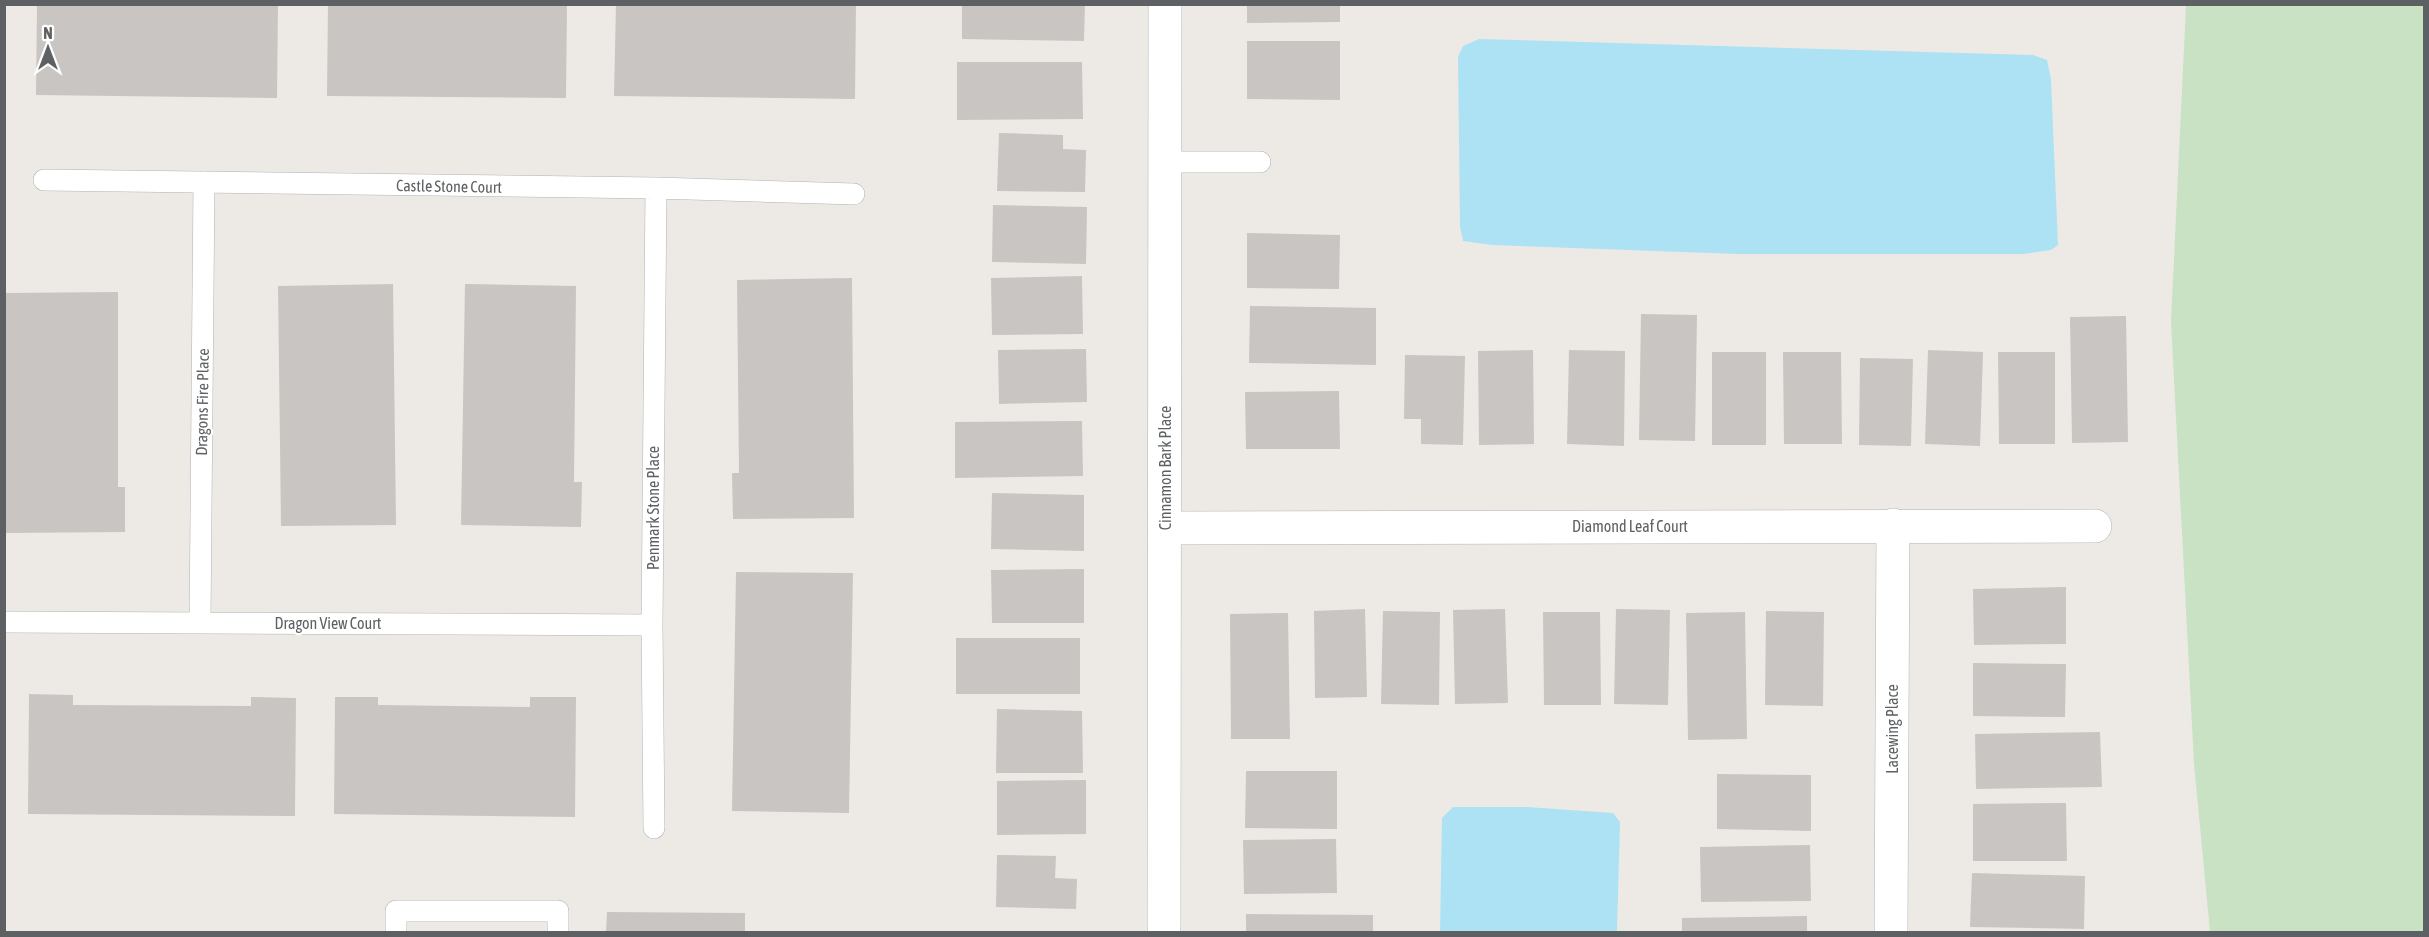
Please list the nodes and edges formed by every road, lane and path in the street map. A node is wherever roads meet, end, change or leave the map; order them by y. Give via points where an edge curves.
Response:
1 (1166, 4) edge
2 (1164, 162) junction
3 (1260, 162) dead end
4 (44, 180) dead end
5 (204, 182) junction
6 (656, 188) junction
7 (854, 194) dead end
8 (1893, 525) junction
9 (2095, 526) dead end
10 (1166, 528) junction
11 (4, 622) edge
12 (200, 622) junction
13 (652, 625) junction
14 (654, 828) dead end
15 (396, 933) edge
16 (558, 933) edge
17 (1164, 933) edge
18 (1890, 933) edge

1 - 2 street, Cinnamon Bark Place
2 - 3 lane
2 - 10 street, Cinnamon Bark Place
4 - 5 lane, Castle Stone Court
5 - 6 lane, Castle Stone Court
5 - 12 lane, Dragons Fire Place
6 - 7 lane, Castle Stone Court
6 - 13 lane, Penmark Stone Place
8 - 9 street, Diamond Leaf Court
8 - 10 street, Diamond Leaf Court
8 - 18 street, Lacewing Place
10 - 17 street, Cinnamon Bark Place
11 - 12 lane, Dragon View Court
12 - 13 lane, Dragon View Court
13 - 14 lane, Penmark Stone Place
15 - 16 lane via 396,911 558,911

